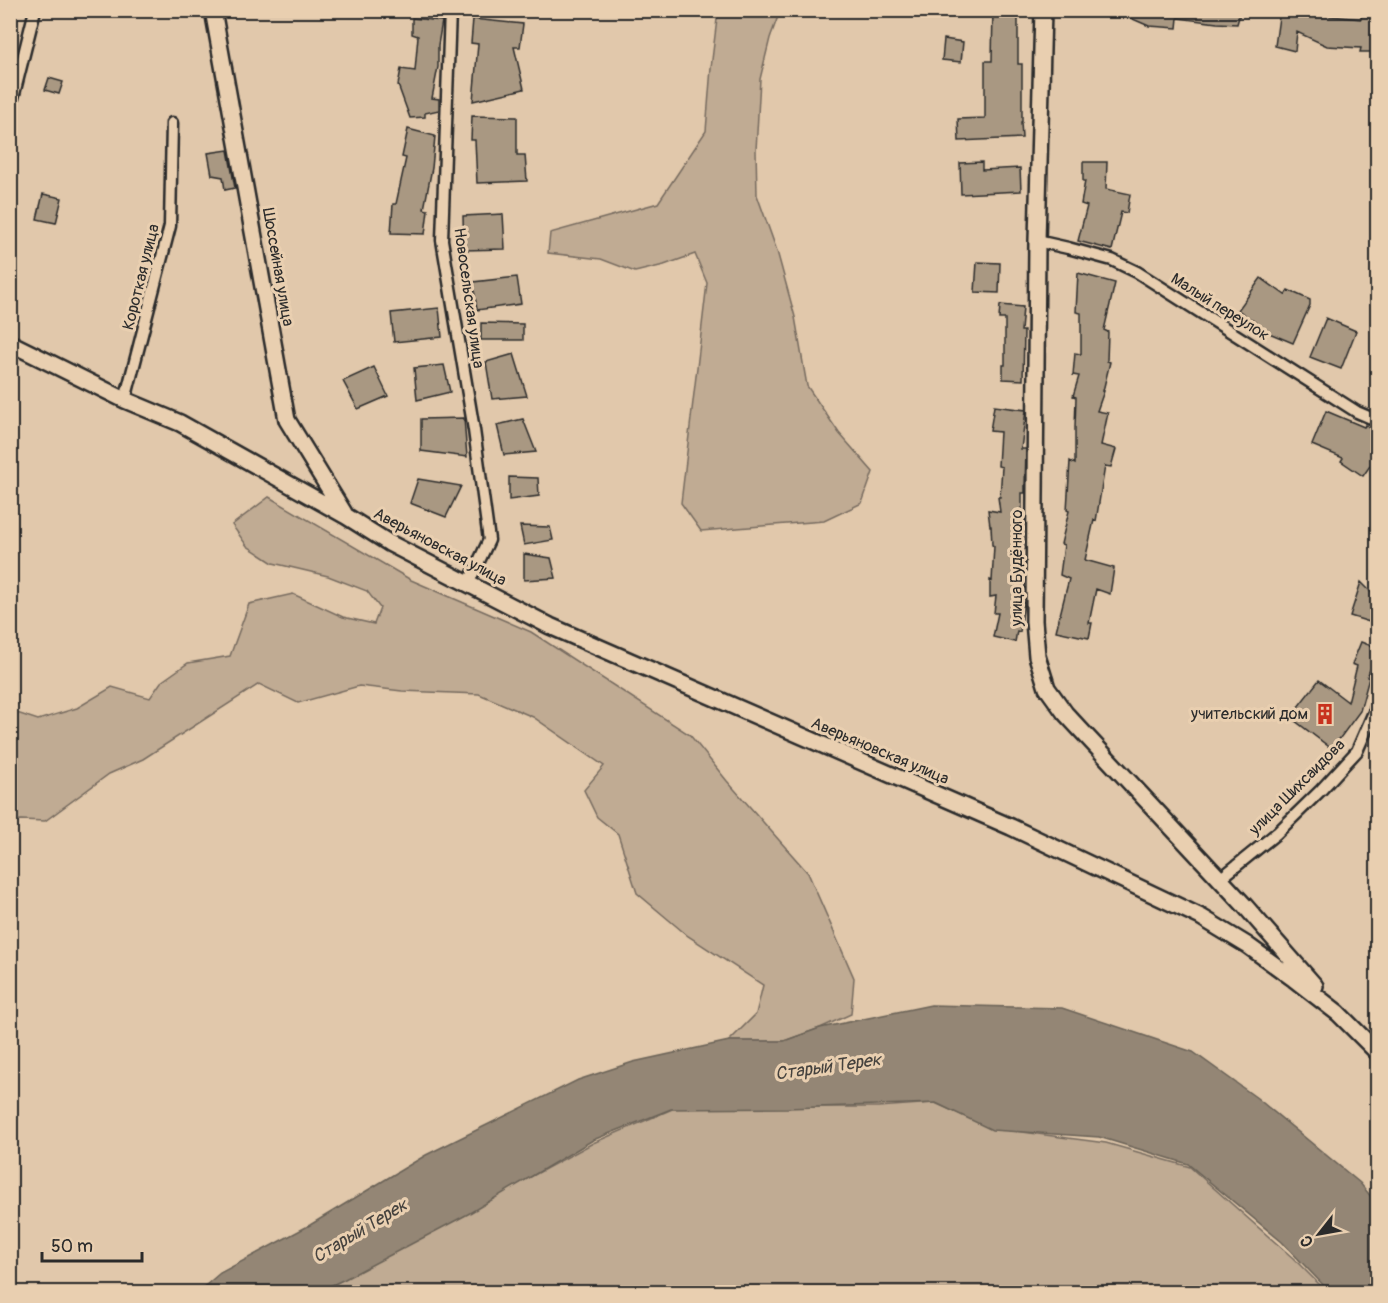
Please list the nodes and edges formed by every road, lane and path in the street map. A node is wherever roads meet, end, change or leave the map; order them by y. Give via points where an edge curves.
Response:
1 (35, 10) edge
2 (213, 10) edge
3 (450, 10) edge
4 (1043, 10) edge
5 (10, 110) edge
6 (172, 123) dead end
7 (1037, 241) junction
8 (10, 343) edge
9 (125, 400) junction
10 (1377, 421) edge
11 (346, 516) junction
12 (468, 584) junction
13 (1377, 703) edge
14 (1220, 879) junction
15 (1338, 1013) junction
16 (1377, 1053) edge

1 - 5 street
2 - 11 street, Шоссейная улица via 287,420
3 - 12 street, Новосельская улица via 442,240 489,540
4 - 7 street, улица Будённого
6 - 9 street, Короткая улица via 170,226
7 - 10 street, Малый переулок via 1112,260 1137,272
7 - 14 street, улица Будённого via 1037,656 1047,688 1065,713
8 - 9 street, Аверьяновская улица
9 - 11 street, Аверьяновская улица via 180,423
11 - 12 street, Аверьяновская улица
12 - 15 street, Аверьяновская улица via 550,626 1011,827 1201,917 1247,945
13 - 14 street, улица Шихсаидова via 1357,751 1276,833
14 - 15 street, улица Будённого
15 - 16 street, Аверьяновская улица

